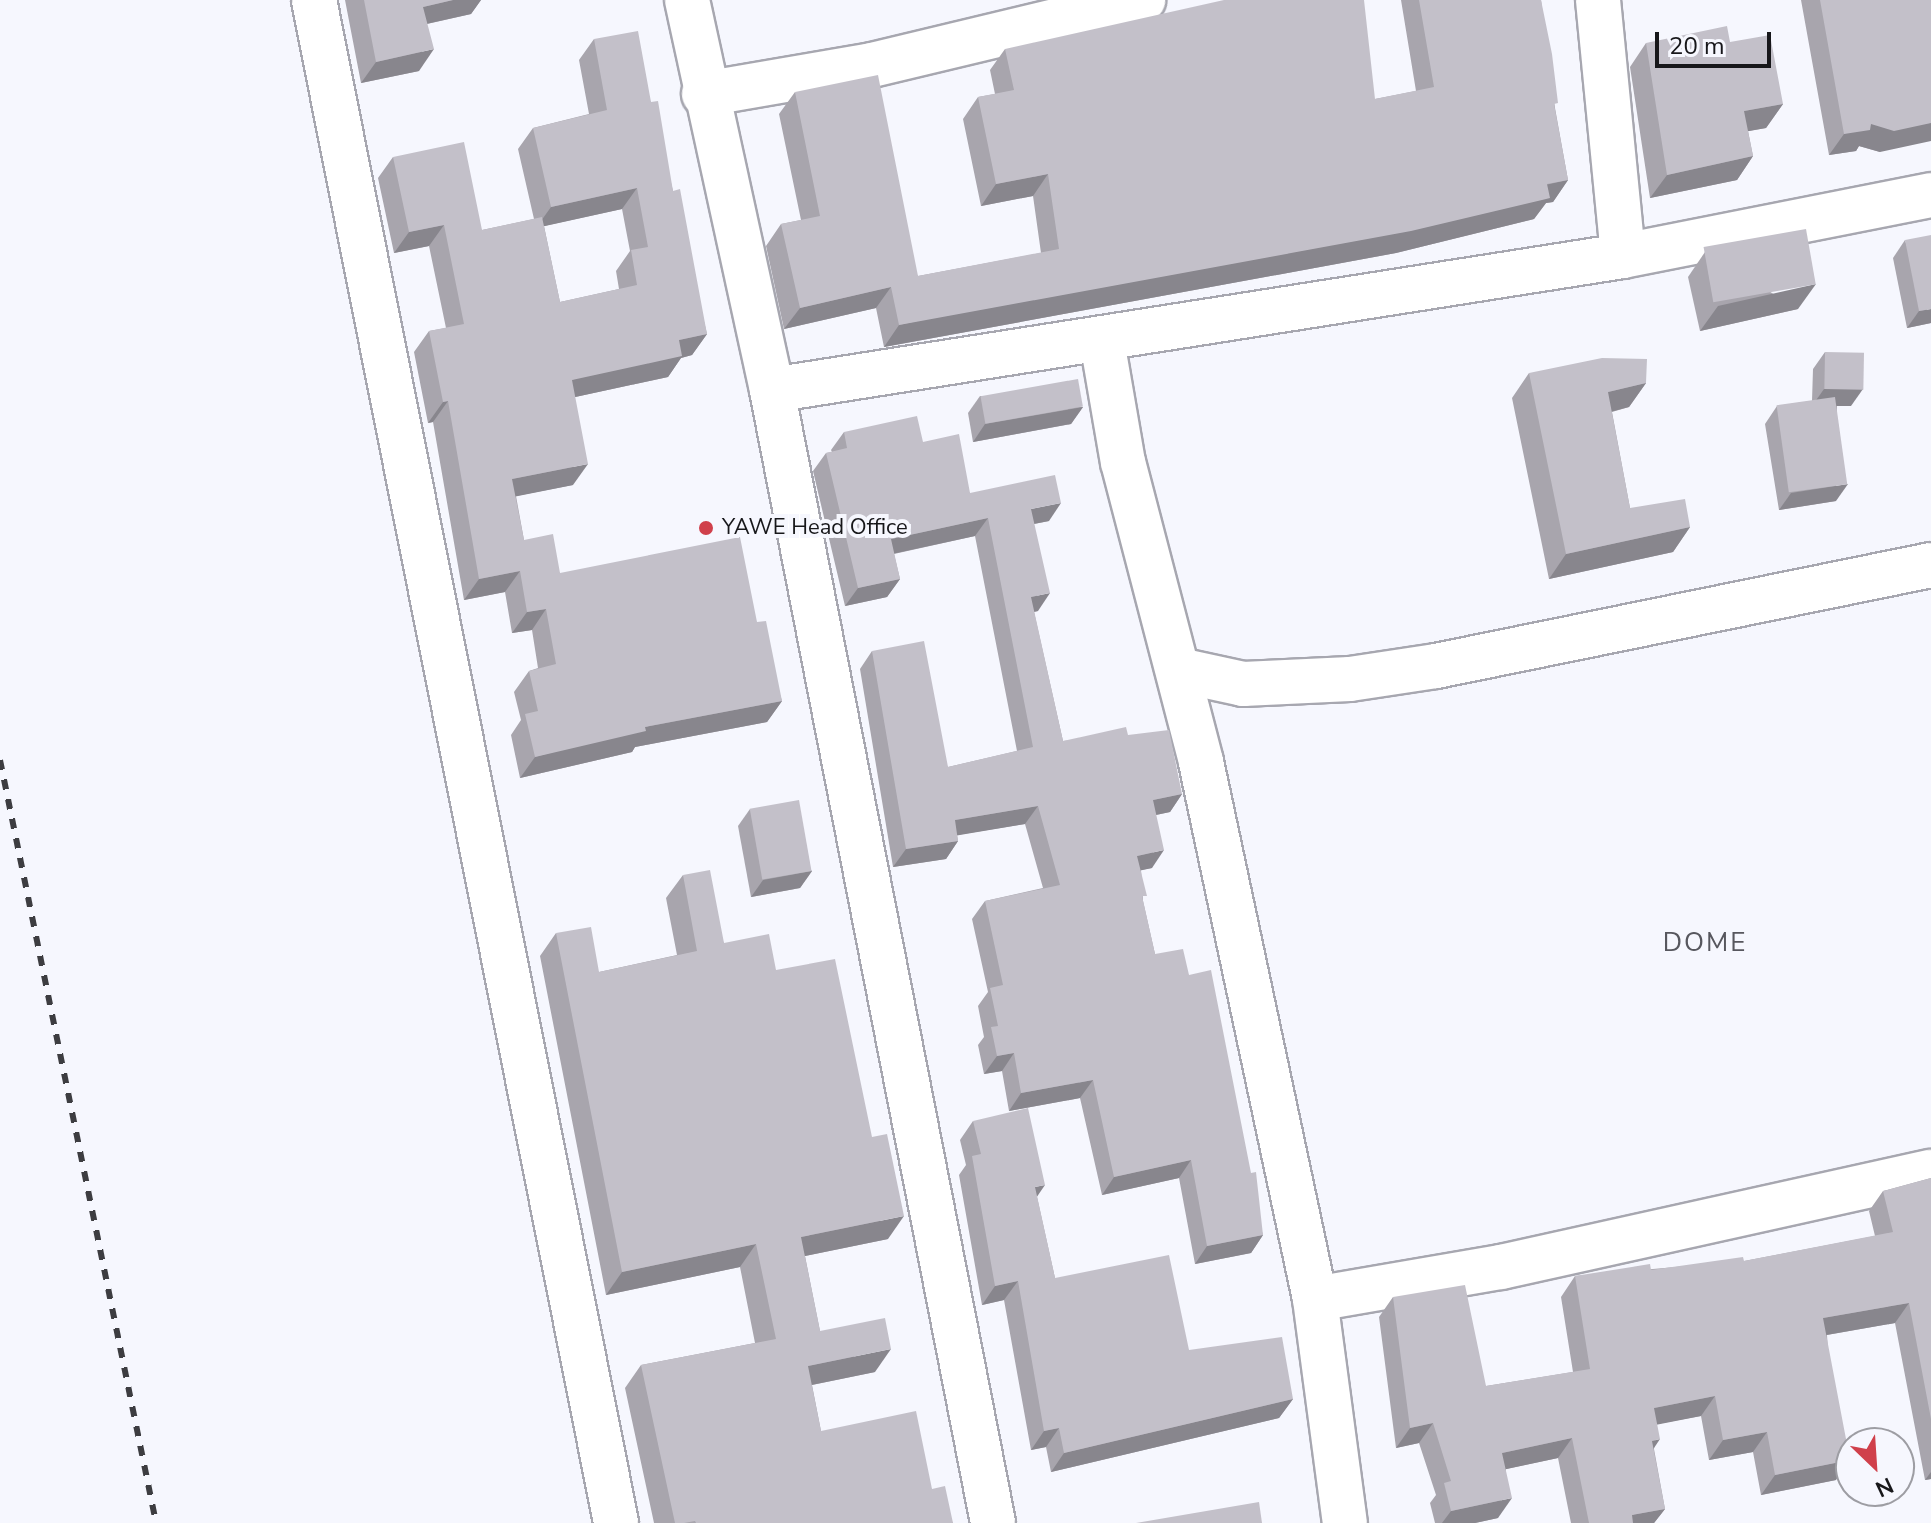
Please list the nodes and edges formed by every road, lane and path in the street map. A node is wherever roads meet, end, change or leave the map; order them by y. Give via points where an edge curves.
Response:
1 (314, 0) edge
2 (687, 0) edge
3 (1143, 0) edge
4 (1598, 0) edge
5 (704, 94) junction
6 (1931, 195) edge
7 (1623, 256) junction
8 (1102, 341) junction
9 (772, 390) junction
10 (1931, 565) edge
11 (1179, 670) junction
12 (1931, 1172) edge
13 (1315, 1299) junction
14 (616, 1523) edge
15 (993, 1523) edge
16 (1345, 1523) edge

1 - 14 street
2 - 5 street
3 - 5 street via 872,65
4 - 7 street
5 - 9 street
6 - 7 street
7 - 8 street
8 - 9 street
8 - 11 street via 1123,462
9 - 15 street
10 - 11 street via 1407,671 1243,684
11 - 13 street
12 - 13 street via 1501,1267
13 - 16 street

